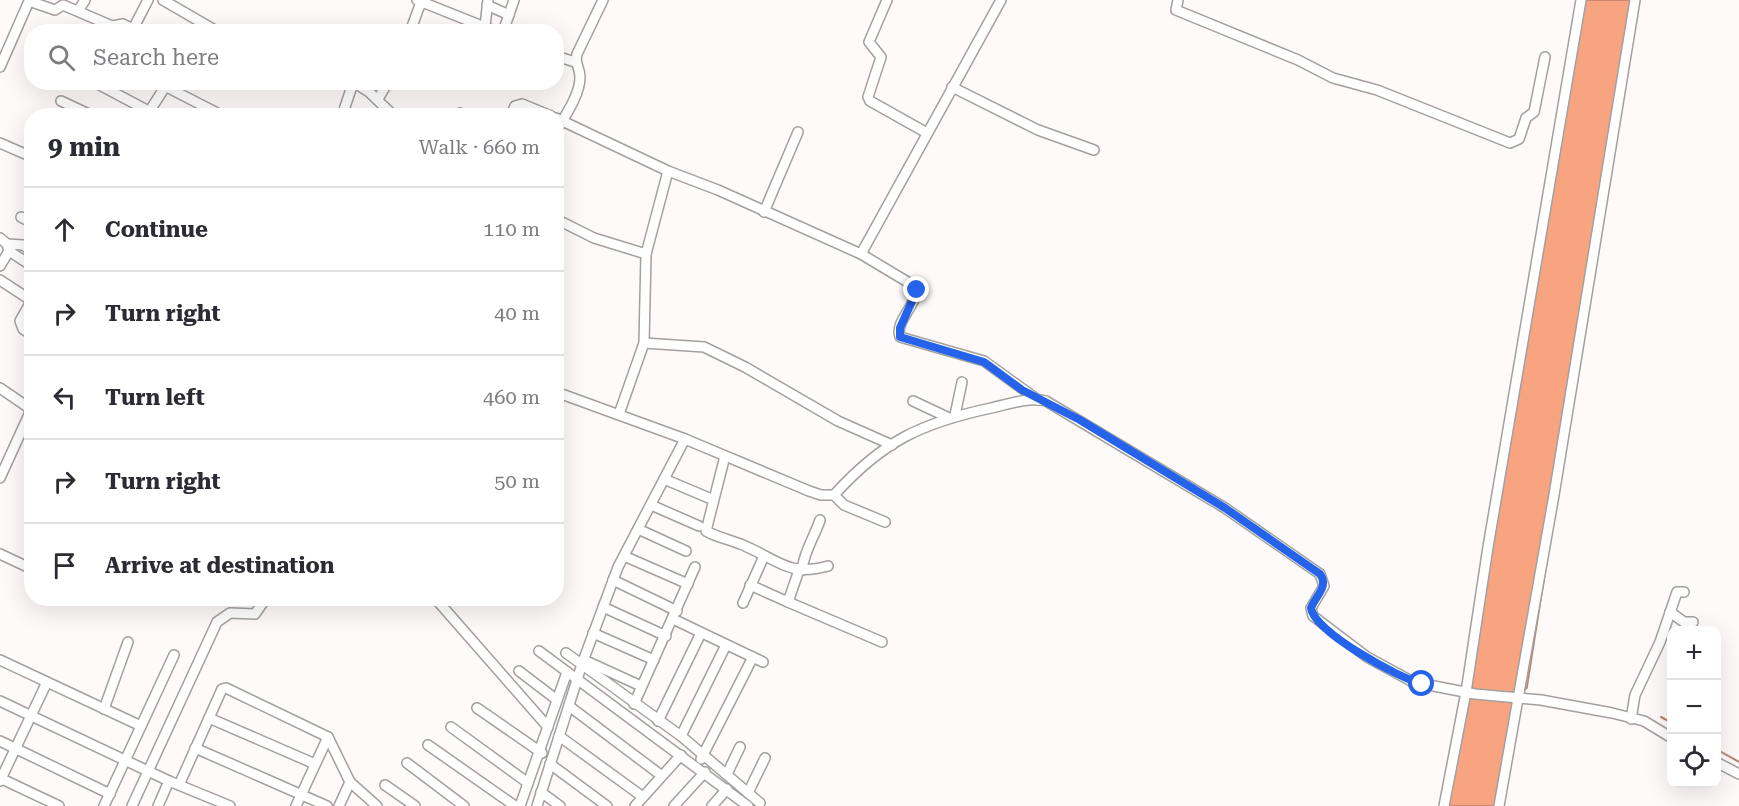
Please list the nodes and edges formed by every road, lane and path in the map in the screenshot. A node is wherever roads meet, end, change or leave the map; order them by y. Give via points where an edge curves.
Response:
1 (85, 0) edge
2 (148, 0) edge
3 (163, 0) edge
4 (514, 0) edge
5 (603, 0) edge
6 (887, 0) edge
7 (1001, 0) edge
8 (1178, 0) edge
9 (1581, 0) edge
10 (1635, 0) edge
11 (419, 1) edge
12 (488, 3) edge
13 (78, 11) junction
14 (509, 15) junction
15 (107, 24) edge
16 (136, 24) edge
17 (204, 24) edge
18 (412, 24) edge
19 (480, 24) edge
20 (485, 24) edge
21 (506, 24) edge
22 (1545, 57) dead end
23 (564, 59) edge
24 (575, 62) junction
25 (0, 67) edge
26 (952, 87) junction
27 (108, 90) edge
28 (159, 90) edge
29 (171, 90) edge
30 (351, 90) edge
31 (364, 90) edge
32 (383, 90) edge
33 (378, 99) junction
34 (61, 101) dead end
35 (76, 108) edge
36 (141, 108) edge
37 (154, 108) edge
38 (207, 108) edge
39 (345, 108) edge
40 (386, 108) edge
41 (514, 108) edge
42 (532, 108) edge
43 (564, 112) edge
44 (564, 121) edge
45 (798, 132) dead end
46 (927, 133) junction
47 (0, 143) edge
48 (1094, 150) dead end
49 (24, 154) edge
50 (668, 171) junction
51 (764, 212) junction
52 (21, 217) dead end
53 (24, 219) edge
54 (564, 223) edge
55 (8, 244) edge
56 (24, 246) edge
57 (646, 254) junction
58 (861, 254) junction
59 (24, 259) edge
60 (0, 266) edge
61 (0, 280) edge
62 (24, 296) edge
63 (24, 314) edge
64 (24, 330) edge
65 (644, 343) junction
66 (962, 382) dead end
67 (0, 388) edge
68 (564, 395) edge
69 (1038, 400) junction
70 (913, 401) dead end
71 (24, 405) edge
72 (619, 414) junction
73 (951, 416) junction
74 (24, 425) edge
75 (685, 439) junction
76 (892, 445) junction
77 (725, 456) junction
78 (0, 478) edge
79 (664, 479) junction
80 (834, 495) junction
81 (709, 498) dead end
82 (651, 505) junction
83 (820, 520) dead end
84 (885, 522) dead end
85 (699, 526) dead end
86 (638, 529) junction
87 (686, 551) dead end
88 (0, 554) edge
89 (624, 556) junction
90 (764, 556) junction
91 (24, 565) edge
92 (828, 566) dead end
93 (695, 567) dead end
94 (800, 570) junction
95 (613, 580) junction
96 (688, 584) junction
97 (750, 585) junction
98 (1683, 592) dead end
99 (788, 602) junction
100 (742, 603) dead end
101 (260, 606) edge
102 (442, 606) edge
103 (603, 607) junction
104 (1670, 612) junction
105 (675, 615) junction
106 (1693, 622) dead end
107 (594, 633) junction
108 (701, 633) junction
109 (666, 636) junction
110 (128, 642) dead end
111 (882, 642) dead end
112 (726, 645) junction
113 (538, 651) dead end
114 (566, 653) dead end
115 (174, 655) dead end
116 (753, 657) junction
117 (0, 660) edge
118 (654, 660) junction
119 (583, 662) junction
120 (763, 662) dead end
121 (519, 671) dead end
122 (567, 672) junction
123 (577, 680) junction
124 (47, 682) junction
125 (1520, 684) junction
126 (641, 686) junction
127 (1470, 693) junction
128 (1518, 697) junction
129 (1535, 699) junction
130 (557, 700) junction
131 (0, 701) edge
132 (634, 704) junction
133 (568, 706) junction
134 (477, 708) dead end
135 (104, 709) junction
136 (31, 715) junction
137 (209, 717) junction
138 (1631, 719) junction
139 (658, 721) junction
140 (141, 726) junction
141 (452, 727) dead end
142 (548, 727) junction
143 (1667, 735) edge
144 (559, 736) junction
145 (681, 736) junction
146 (327, 737) junction
147 (0, 741) edge
148 (428, 745) dead end
149 (740, 747) dead end
150 (195, 748) junction
151 (15, 749) junction
152 (539, 752) junction
153 (681, 755) junction
154 (704, 755) junction
155 (765, 758) dead end
156 (126, 761) junction
157 (551, 761) junction
158 (407, 763) dead end
159 (315, 765) junction
160 (1721, 765) edge
161 (149, 770) junction
162 (701, 770) junction
163 (727, 774) junction
164 (1739, 774) edge
165 (662, 776) junction
166 (0, 779) edge
167 (169, 781) junction
168 (350, 782) junction
169 (528, 783) junction
170 (385, 784) dead end
171 (179, 785) junction
172 (727, 789) junction
173 (541, 792) junction
174 (110, 794) junction
175 (301, 795) junction
176 (643, 797) junction
177 (752, 801) edge
178 (59, 806) edge
179 (104, 806) edge
180 (132, 806) edge
181 (158, 806) edge
182 (230, 806) edge
183 (296, 806) edge
184 (327, 806) edge
185 (339, 806) edge
186 (376, 806) edge
187 (415, 806) edge
188 (464, 806) edge
189 (515, 806) edge
190 (520, 806) edge
191 (537, 806) edge
192 (560, 806) edge
193 (607, 806) edge
194 (634, 806) edge
195 (674, 806) edge
196 (712, 806) edge
197 (1444, 806) edge
198 (1499, 806) edge

1 - 13 street
2 - 16 street
3 - 17 street
4 - 14 street
5 - 24 street
6 - 46 street via 869,42 881,57 868,97
7 - 26 street
8 - 22 street via 1176,10 1333,78 1377,90 1510,143 1519,139 1526,118 1534,112
9 - 127 street via 1488,547
10 - 125 street via 1551,518
11 - 18 street
11 - 19 street
12 - 14 street
12 - 20 street
13 - 15 street
13 - 25 street via 63,5 52,10 29,2
14 - 21 street
23 - 24 street
24 - 43 street via 579,85
26 - 46 street
26 - 48 street via 1038,130
27 - 36 street
28 - 37 street
29 - 38 street
30 - 39 street
31 - 33 street
32 - 33 street
33 - 40 street
34 - 35 street
41 - 42 street via 522,104
44 - 50 street
45 - 51 street
46 - 58 street
47 - 49 street
50 - 51 street
50 - 57 street
51 - 58 street
52 - 53 street
54 - 57 street via 594,238
55 - 56 street
55 - 59 street
55 - 60 street
57 - 65 street
58 - 69 street via 916,287 900,337 984,362
61 - 62 street
63 - 64 street via 20,321
65 - 72 street
65 - 76 street via 704,347 745,366 838,421
66 - 73 street
67 - 71 street
68 - 72 street
69 - 73 street
69 - 127 street via 1080,420 1225,508 1320,574 1324,586 1311,608 1313,616 1367,657 1413,682
70 - 73 street
72 - 75 street
73 - 76 street via 913,430
74 - 78 street
75 - 77 street
75 - 79 street
76 - 80 street via 850,476
77 - 80 street via 821,495
77 - 90 street via 706,531
79 - 81 street
79 - 82 street
80 - 84 street via 844,505
82 - 85 street
82 - 86 street
83 - 94 street
86 - 87 street
86 - 89 street
88 - 91 street
89 - 95 street
89 - 96 street
90 - 94 street
90 - 97 street
92 - 94 street
93 - 96 street
94 - 99 street
95 - 103 street
95 - 105 street
96 - 105 street
97 - 99 street
97 - 100 street
98 - 104 street via 1677,592
99 - 111 street
101 - 161 street via 255,614 230,613 222,617
102 - 142 street
103 - 107 street
103 - 109 street
104 - 106 street via 1684,622
104 - 138 street via 1635,695
105 - 108 street
105 - 109 street
107 - 118 street
107 - 119 street
108 - 112 street
108 - 139 street
109 - 118 street
110 - 135 street
112 - 116 street
112 - 145 street
113 - 122 street
114 - 119 street
115 - 140 street
116 - 120 street
116 - 154 street
117 - 124 street
118 - 126 street
119 - 123 street
119 - 126 street
119 - 132 street
121 - 130 street
122 - 123 street
122 - 130 street
123 - 133 street
123 - 153 street
124 - 135 street
124 - 136 street
125 - 128 street
125 - 129 street
126 - 132 street
127 - 128 street
127 - 197 street
128 - 129 street
128 - 198 street
129 - 138 street
130 - 142 street
131 - 136 street
132 - 139 street
133 - 144 street
133 - 165 street
134 - 152 street
135 - 140 street
136 - 151 street
136 - 156 street
137 - 146 street via 226,688
137 - 150 street
137 - 159 street
138 - 143 street via 1644,721
139 - 145 street
140 - 156 street
141 - 169 street
142 - 152 street
144 - 157 street
144 - 176 street
145 - 154 street
146 - 159 street
146 - 168 street
147 - 151 street
148 - 189 street
149 - 163 street
150 - 171 street
150 - 175 street
151 - 166 street
151 - 174 street
152 - 157 street
152 - 169 street
153 - 162 street
153 - 165 street
154 - 162 street
154 - 163 street
155 - 177 street
156 - 161 street
156 - 174 street
157 - 173 street
157 - 193 street
158 - 188 street
159 - 175 street
160 - 164 street
161 - 167 street
161 - 180 street
162 - 172 street
162 - 195 street
163 - 177 street
165 - 176 street
166 - 178 street
167 - 171 street
167 - 181 street
168 - 185 street
168 - 186 street
169 - 190 street
170 - 187 street
171 - 182 street
172 - 177 street
172 - 196 street
173 - 191 street
173 - 192 street
174 - 179 street
175 - 183 street
175 - 184 street
176 - 194 street

